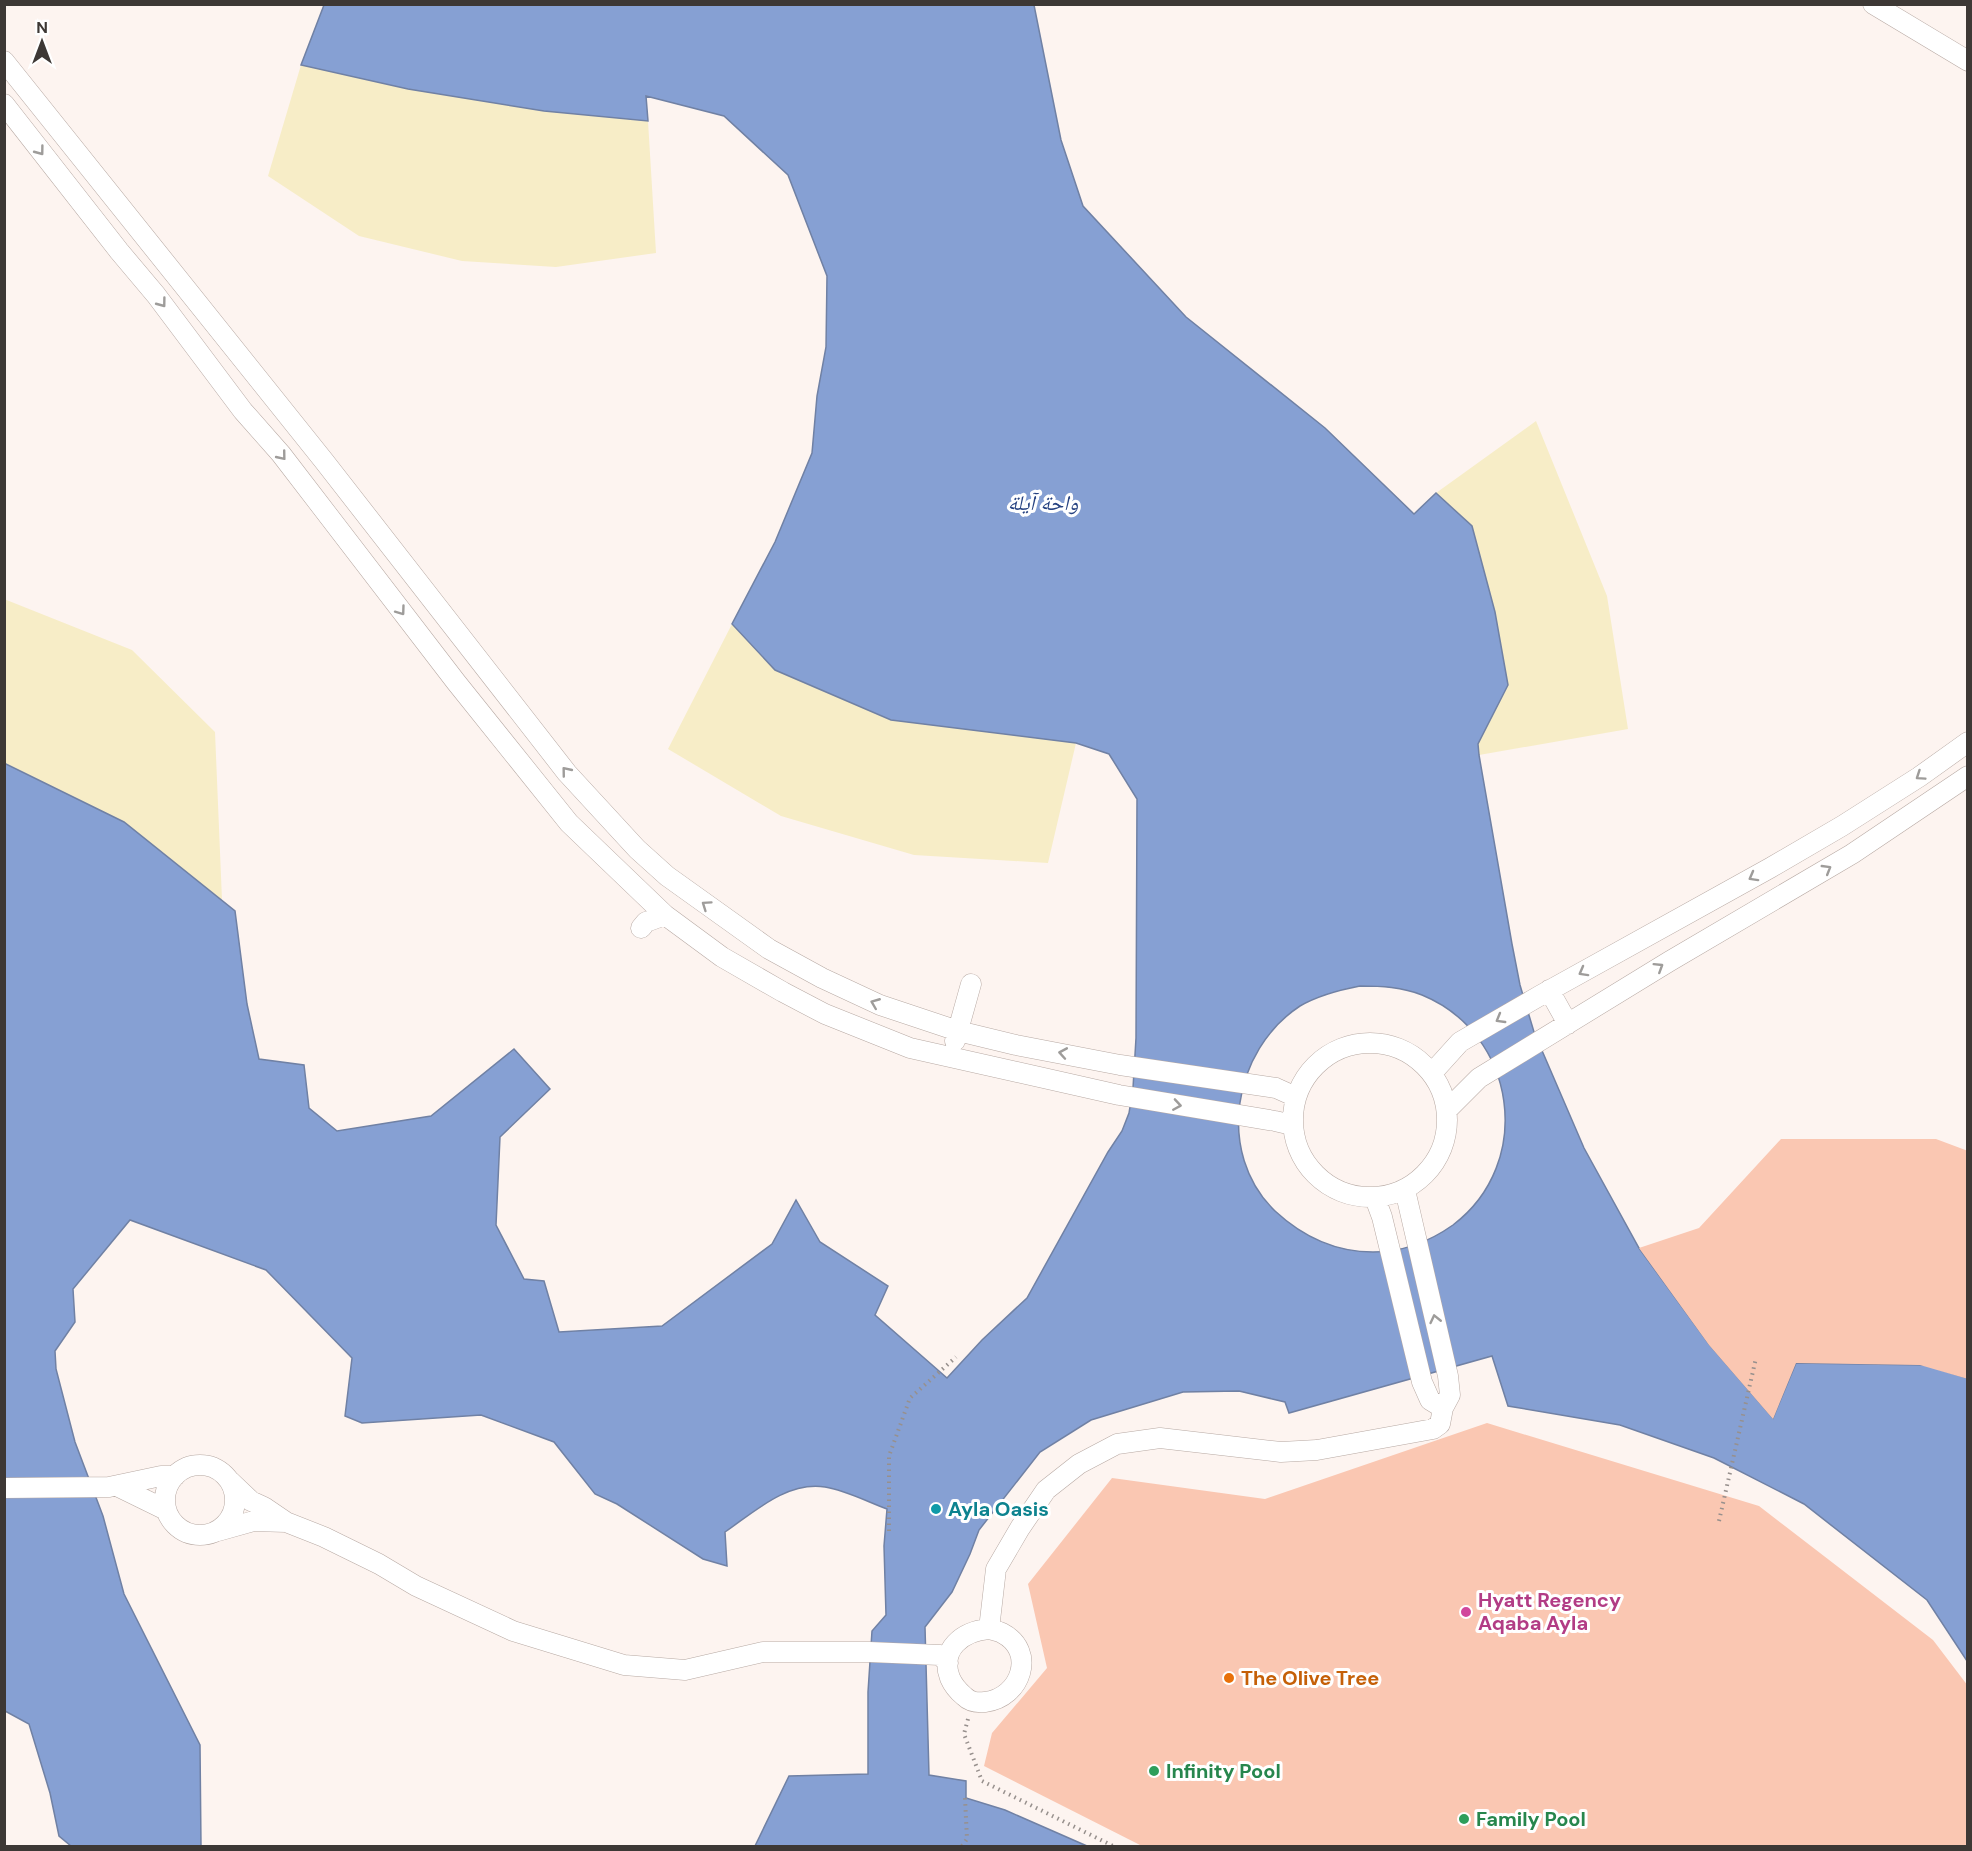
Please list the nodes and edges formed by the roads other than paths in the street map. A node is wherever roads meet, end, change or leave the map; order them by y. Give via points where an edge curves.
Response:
1 (1873, 4) edge
2 (4, 61) edge
3 (1968, 61) edge
4 (4, 104) edge
5 (1968, 742) edge
6 (1968, 776) edge
7 (665, 915) junction
8 (641, 928) dead end
9 (971, 984) dead end
10 (1545, 993) junction
11 (1562, 1027) junction
12 (958, 1031) junction
13 (949, 1058) junction
14 (1432, 1073) junction
15 (1296, 1097) junction
16 (1447, 1110) junction
17 (1284, 1123) junction
18 (1376, 1198) junction
19 (1407, 1199) junction
20 (1443, 1408) junction
21 (175, 1476) junction
22 (230, 1481) junction
23 (113, 1486) junction
24 (4, 1488) edge
25 (166, 1510) junction
26 (286, 1522) junction
27 (215, 1532) junction
28 (989, 1629) junction
29 (944, 1659) junction

1 - 3 street
12 -> 2 street via 868,1000 777,953 689,893 637,849 561,765
4 -> 7 street via 569,824
5 -> 10 street via 1831,832
11 -> 6 street via 1852,854
7 - 8 street
7 - 13 street via 722,957 825,1014 910,1048
9 - 12 street
10 - 11 street
10 -> 14 street via 1460,1042
11 - 16 street via 1479,1078
12 - 13 street
15 -> 12 street via 1276,1088 1120,1065
13 -> 17 street via 1119,1095
14 - 15 street via 1398,1048 1378,1043 1357,1044 1336,1050 1319,1062 1305,1077
14 - 16 street
15 - 17 street
16 - 19 street via 1447,1134 1439,1157
17 - 18 street via 1308,1168 1319,1179 1345,1194
18 - 19 street
18 - 20 street via 1422,1382 1430,1400
20 -> 19 street via 1450,1395 1448,1376
20 - 28 street via 1440,1424 1433,1429 1317,1450 1281,1452 1160,1438 1117,1444 1046,1490 996,1569
21 - 22 street via 203,1465
21 - 23 street
21 - 25 street via 168,1486
22 - 26 street via 251,1501
22 - 27 street via 234,1510 227,1524
23 - 24 street
23 - 25 street
25 - 27 street via 180,1529 191,1534
26 - 27 street via 254,1521
26 - 29 street via 513,1630 624,1665 685,1670 763,1653 869,1653
28 - 29 street via 974,1630 961,1637
28 - 29 street via 1013,1642 1020,1655 1022,1669 1008,1694 996,1700 969,1700 949,1677

